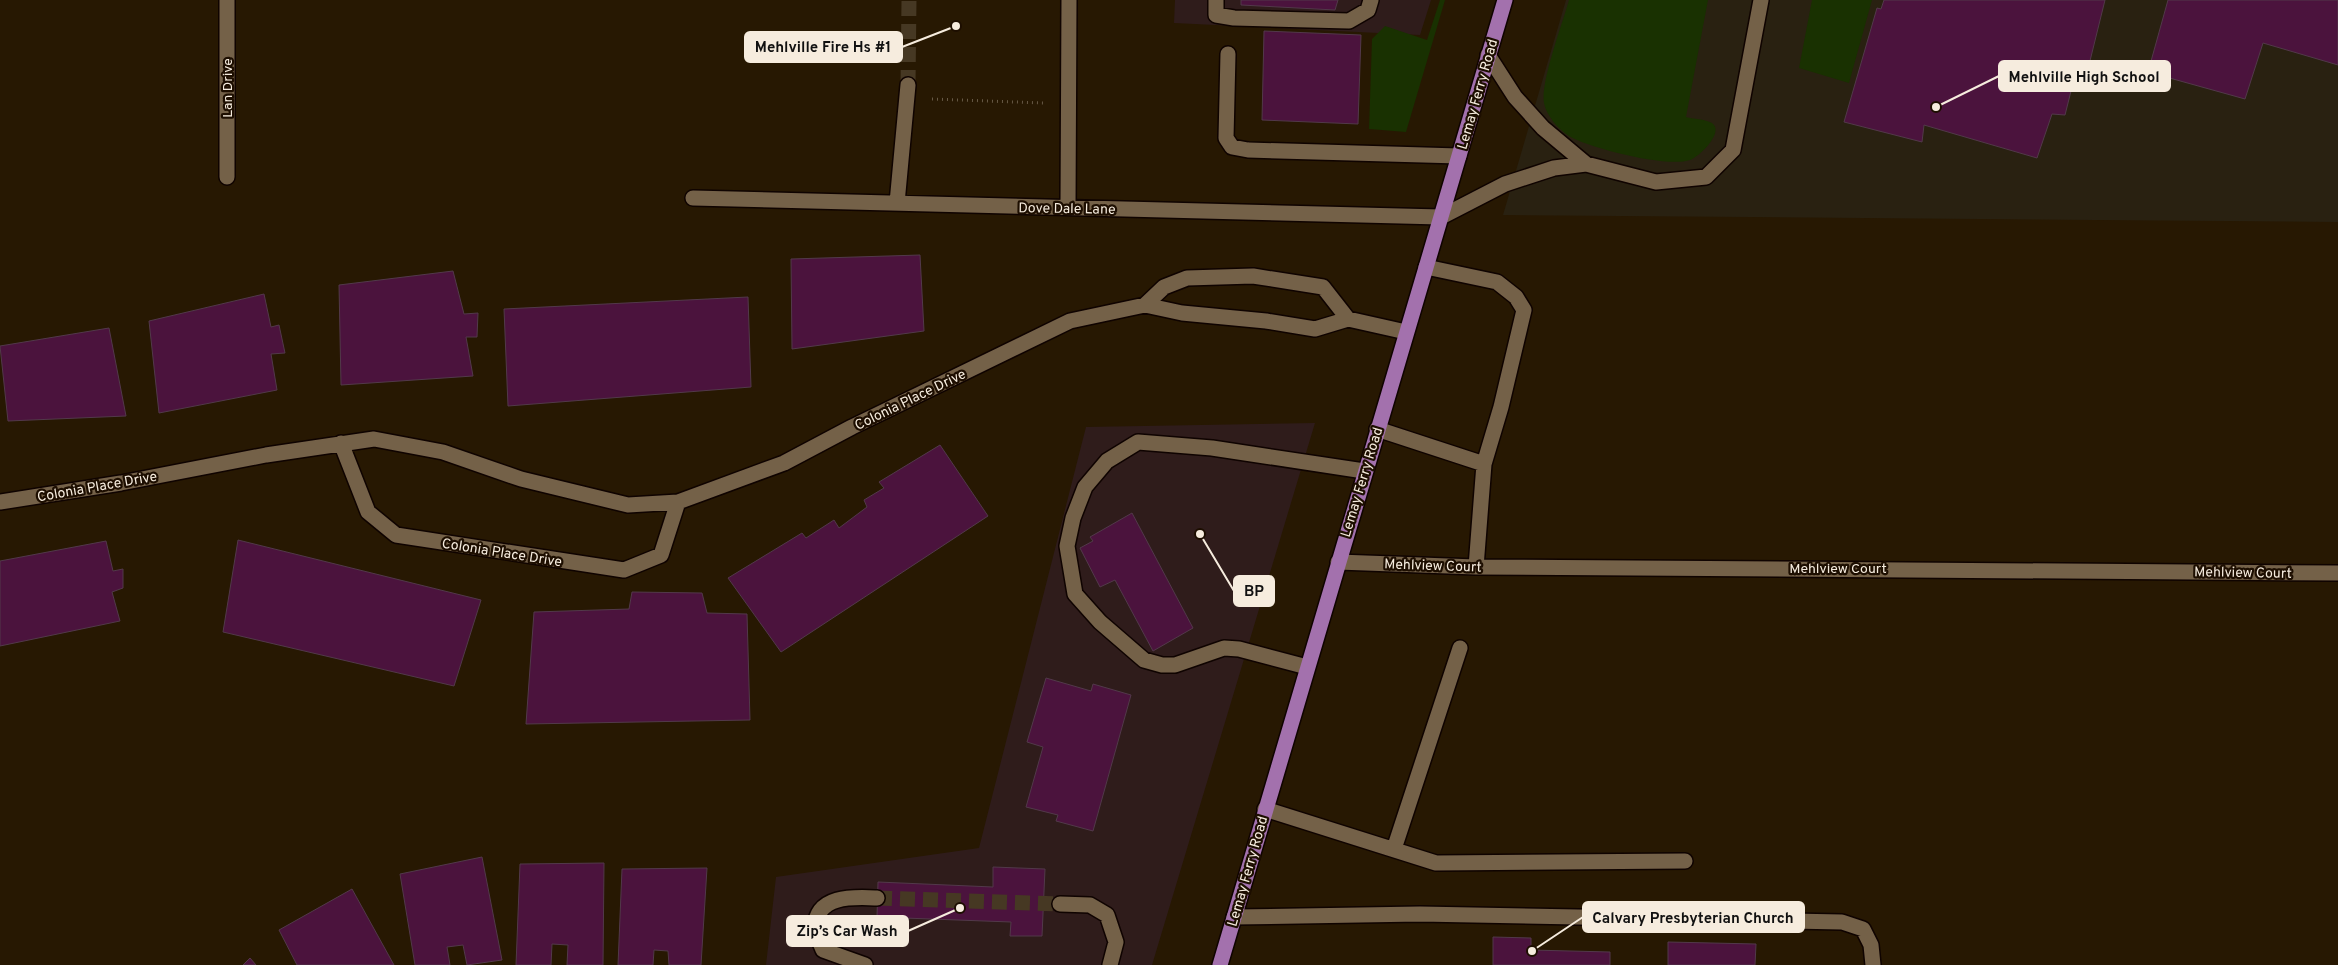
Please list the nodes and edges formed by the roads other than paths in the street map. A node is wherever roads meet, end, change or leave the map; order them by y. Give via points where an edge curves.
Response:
1 (227, 0) edge
2 (1069, 0) edge
3 (1216, 0) edge
4 (1371, 0) edge
5 (1504, 0) edge
6 (1761, 0) edge
7 (1228, 54) dead end
8 (1488, 55) junction
9 (907, 91) tunnel mouth
10 (1459, 156) junction
11 (1586, 164) junction
12 (227, 177) dead end
13 (693, 198) dead end
14 (897, 203) junction
15 (1068, 207) junction
16 (1441, 217) junction
17 (1426, 267) junction
18 (1145, 305) junction
19 (1348, 319) junction
20 (1406, 332) junction
21 (1377, 429) junction
22 (340, 443) junction
23 (1484, 464) junction
24 (1364, 471) junction
25 (0, 502) edge
26 (678, 502) junction
27 (1338, 562) junction
28 (1476, 567) junction
29 (2338, 573) edge
30 (1460, 648) dead end
31 (1307, 667) junction
32 (1265, 809) junction
33 (1394, 849) junction
34 (1685, 861) dead end
35 (878, 898) tunnel mouth
36 (1060, 904) tunnel mouth
37 (1234, 917) junction
38 (865, 965) edge
39 (1110, 965) edge
40 (1220, 965) edge
41 (1872, 965) edge

1 - 12 street, Lan Drive
2 - 15 street
3 - 4 street via 1216,15 1234,18 1350,20 1368,10
5 - 8 main road, Lemay Ferry Road
6 - 11 street via 1733,150 1706,177 1656,182
7 - 10 street via 1226,138 1232,147
8 - 10 main road, Lemay Ferry Road
8 - 11 street via 1515,97 1543,128
9 - 14 street
10 - 16 main road, Lemay Ferry Road
11 - 16 street via 1554,168 1505,184
13 - 14 street, Dove Dale Lane
14 - 15 street, Dove Dale Lane
15 - 16 street, Dove Dale Lane
16 - 17 main road, Lemay Ferry Road
17 - 20 main road, Lemay Ferry Road
17 - 23 street via 1497,282 1516,297 1524,310
18 - 19 street, Colonia Place Drive via 1182,313 1315,329
18 - 19 street via 1164,287 1187,278 1253,276 1324,287
18 - 26 street, Colonia Place Drive via 1070,321 784,463
19 - 20 street, Colonia Place Drive
20 - 21 main road, Lemay Ferry Road
21 - 23 street
21 - 24 main road, Lemay Ferry Road
22 - 25 street, Colonia Place Drive
22 - 26 street, Colonia Place Drive via 374,439 443,452 521,479 628,506
22 - 26 street, Colonia Place Drive via 368,512 396,535 624,570 661,555
23 - 28 street
24 - 27 main road, Lemay Ferry Road
24 - 31 street via 1212,448 1138,442 1101,467 1085,487 1073,518 1068,546 1075,594 1100,622 1144,660 1175,665 1224,648
27 - 28 street, Mehlview Court
27 - 31 main road, Lemay Ferry Road
28 - 29 street, Mehlview Court
30 - 33 street
31 - 32 main road, Lemay Ferry Road
32 - 33 street
32 - 37 main road, Lemay Ferry Road
33 - 34 street via 1436,863
35 - 38 street via 835,900 821,911 815,928 823,950
36 - 39 street via 1090,905 1108,915 1116,942
37 - 40 main road, Lemay Ferry Road
37 - 41 street via 1420,914 1842,922 1863,930 1871,945

